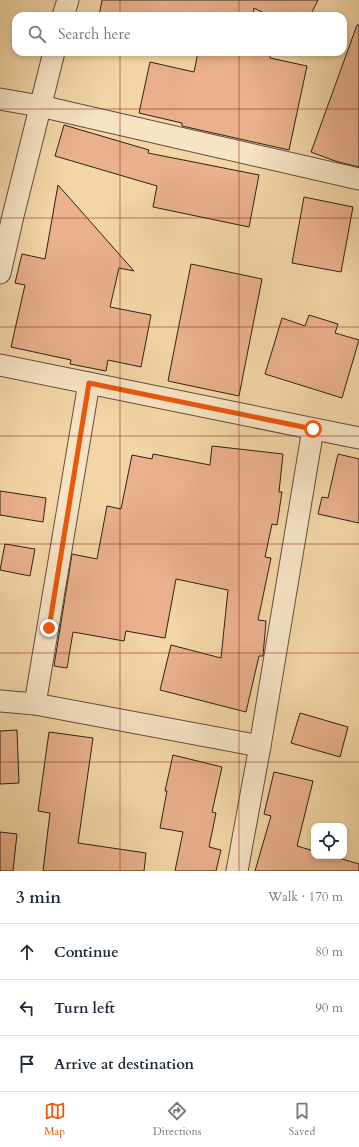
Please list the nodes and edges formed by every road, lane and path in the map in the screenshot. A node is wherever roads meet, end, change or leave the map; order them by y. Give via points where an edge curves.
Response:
1 (68, 0) edge
2 (64, 12) edge
3 (53, 56) edge
4 (0, 99) edge
5 (40, 106) junction
6 (359, 179) edge
7 (0, 273) edge
8 (0, 365) edge
9 (89, 383) junction
10 (313, 429) junction
11 (359, 438) edge
12 (0, 701) edge
13 (35, 704) junction
14 (260, 746) junction
15 (237, 871) edge

1 - 2 street
3 - 5 street
4 - 5 street
5 - 6 street
5 - 7 street
8 - 9 street
9 - 10 street
9 - 13 street
10 - 11 street
10 - 14 street
12 - 13 street
13 - 14 street
14 - 15 street

